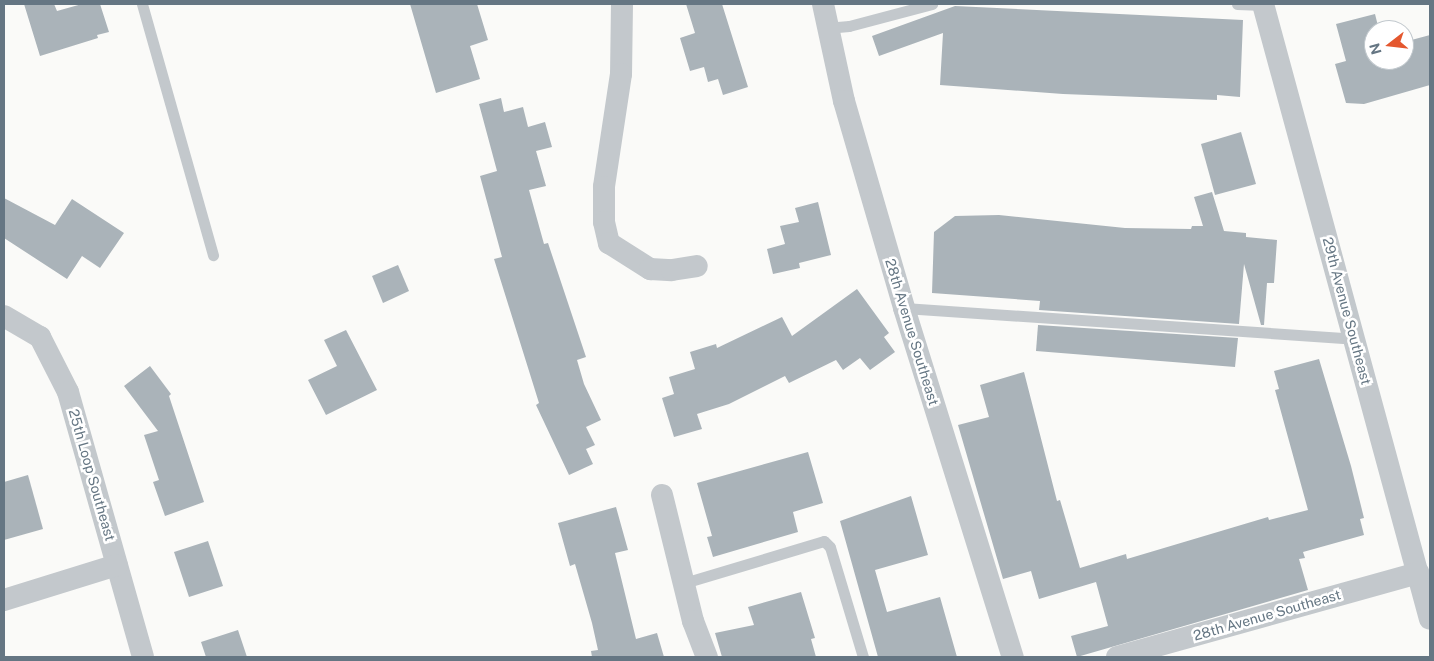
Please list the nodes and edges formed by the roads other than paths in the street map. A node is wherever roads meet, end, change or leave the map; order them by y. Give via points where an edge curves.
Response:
1 (142, 4) edge
2 (622, 4) edge
3 (823, 4) edge
4 (932, 4) edge
5 (1237, 4) edge
6 (1263, 4) edge
7 (826, 28) junction
8 (213, 255) dead end
9 (697, 266) dead end
10 (904, 308) junction
11 (4, 316) edge
12 (1354, 339) junction
13 (662, 495) dead end
14 (117, 564) junction
15 (1418, 573) junction
16 (684, 583) junction
17 (4, 600) edge
18 (1430, 619) edge
19 (143, 657) edge
20 (707, 657) edge
21 (863, 657) edge
22 (1013, 657) edge
23 (1117, 657) edge

1 - 8 lane
2 - 9 street via 621,74 604,187 604,222 609,243 650,269
3 - 7 street, 28th Avenue Southeast
4 - 7 lane via 849,26
5 - 6 lane
6 - 12 street, 29th Avenue Southeast
7 - 10 street, 28th Avenue Southeast
10 - 12 lane
10 - 22 street, 28th Avenue Southeast
11 - 14 street, 25th Loop Southeast via 40,337 68,392
12 - 15 street, 29th Avenue Southeast
13 - 16 street
14 - 17 street
14 - 19 street, 25th Loop Southeast
15 - 18 street, 29th Avenue Southeast
15 - 23 street, 28th Avenue Southeast
16 - 20 street
16 - 21 lane via 824,541 830,547

